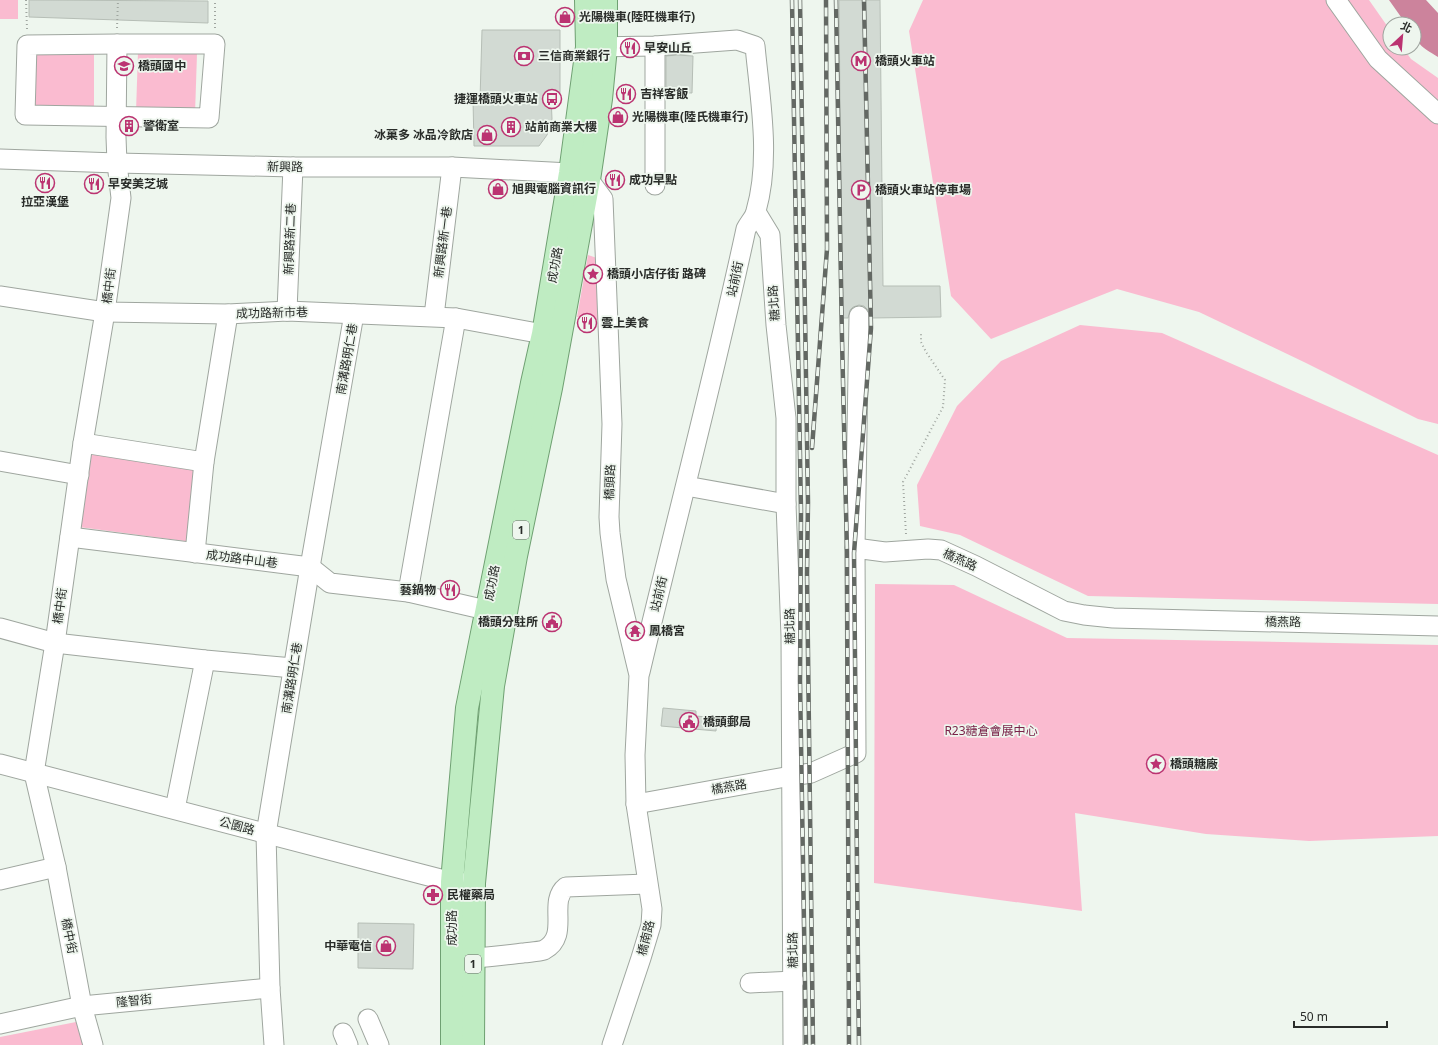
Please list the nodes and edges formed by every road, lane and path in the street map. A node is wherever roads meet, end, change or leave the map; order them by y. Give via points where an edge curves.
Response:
1 (26, 0) edge
2 (118, 0) edge
3 (215, 0) edge
4 (586, 0) edge
5 (606, 0) edge
6 (1336, 0) edge
7 (117, 20) dead end
8 (27, 44) junction
9 (117, 44) junction
10 (214, 44) junction
11 (655, 46) junction
12 (596, 47) junction
13 (1438, 114) edge
14 (116, 116) junction
15 (0, 159) edge
16 (117, 163) junction
17 (293, 167) junction
18 (452, 167) junction
19 (580, 176) junction
20 (655, 185) dead end
21 (756, 212) junction
22 (0, 296) edge
23 (287, 311) junction
24 (106, 312) junction
25 (228, 314) junction
26 (354, 314) junction
27 (434, 316) junction
28 (859, 316) dead end
29 (456, 318) junction
30 (921, 332) dead end
31 (543, 334) junction
32 (83, 443) junction
33 (0, 461) edge
34 (204, 462) junction
35 (79, 475) junction
36 (686, 486) junction
37 (786, 504) junction
38 (70, 537) junction
39 (856, 548) junction
40 (906, 550) junction
41 (195, 553) junction
42 (310, 568) junction
43 (408, 592) junction
44 (486, 610) junction
45 (1438, 626) edge
46 (0, 628) edge
47 (55, 643) junction
48 (205, 660) junction
49 (293, 668) junction
50 (639, 675) junction
51 (0, 764) edge
52 (34, 773) junction
53 (791, 776) junction
54 (636, 804) junction
55 (175, 809) junction
56 (266, 834) junction
57 (56, 868) junction
58 (0, 880) edge
59 (452, 882) junction
60 (474, 883) junction
61 (647, 884) junction
62 (474, 958) junction
63 (794, 981) junction
64 (750, 983) dead end
65 (270, 988) junction
66 (82, 1006) junction
67 (368, 1019) dead end
68 (0, 1024) edge
69 (93, 1045) edge
70 (274, 1045) edge
71 (379, 1045) edge
72 (452, 1045) edge
73 (473, 1045) edge
74 (612, 1045) edge
75 (793, 1045) edge

1 - 8 path
2 - 7 path
3 - 10 path
4 - 12 main road, 1
5 - 12 main road, 1
6 - 13 street via 1378,59
8 - 9 street
8 - 14 street via 25,115
9 - 10 street
9 - 14 street, 橋中街
10 - 14 street via 209,118
11 - 12 street, 站前街
11 - 20 street
11 - 21 street, 站前街 via 737,40 755,46 763,126 762,175
12 - 19 main road, 1 via 601,99
14 - 16 street, 橋中街
15 - 16 street, 新興路
16 - 17 street, 新興路
16 - 24 street, 橋中街 via 121,198
17 - 18 street, 新興路
17 - 23 street, 新興路新二巷
18 - 19 street, 新興路
18 - 27 street, 新興路新一巷
19 - 31 main road, 成功路 / 1
19 - 50 street, 橋頭路 via 603,198 612,424 610,533 616,579
19 - 60 main road, 成功路 / 1 via 550,388 493,686
21 - 36 street, 站前街 via 746,229
21 - 37 street, 糖北路 via 770,235 786,418
22 - 24 street, 成功路新市巷
23 - 25 street, 成功路新市巷
23 - 26 street, 成功路新市巷
24 - 25 street, 成功路新市巷
24 - 32 street, 橋中街
25 - 34 street
26 - 27 street, 成功路新市巷
26 - 42 street, 南溝路明仁巷
27 - 29 street, 成功路新市巷
28 - 39 street
29 - 31 street, 成功路新市巷
29 - 43 street
30 - 40 path via 921,342 926,352 945,380 943,407 903,482
31 - 44 main road, 成功路 / 1
32 - 34 street
32 - 35 street, 橋中街
33 - 35 street
34 - 41 street
35 - 38 street, 橋中街
36 - 37 street
36 - 50 street, 站前街
37 - 53 street, 糖北路
38 - 41 street, 成功路中山巷
38 - 47 street, 橋中街
39 - 40 street, 橋燕路 via 885,552
39 - 53 street, 橋燕路 via 856,753 811,773
40 - 45 street, 橋燕路 via 941,550 1064,611 1084,615 1113,618
41 - 42 street, 成功路中山巷
42 - 43 street, 成功路中山巷 via 330,583
42 - 49 street, 南溝路明仁巷
43 - 44 street, 成功路中山巷
44 - 59 main road, 成功路 / 1 via 467,708
46 - 47 street
47 - 48 street
47 - 52 street, 橋中街
48 - 49 street
48 - 55 street
49 - 56 street, 南溝路明仁巷
50 - 54 street, 橋頭路 via 635,755
51 - 52 street, 公園路
52 - 55 street, 公園路
52 - 57 street, 橋中街
53 - 54 street, 橋燕路
53 - 63 street, 糖北路
54 - 61 street, 橋南路
55 - 56 street, 公園路
56 - 59 street, 公園路
56 - 65 street, 南溝路明仁巷
57 - 58 street
57 - 66 street, 橋中街
59 - 60 street, 公園路
59 - 72 main road, 成功路 / 1
60 - 62 main road, 成功路 / 1
61 - 62 street via 566,887 561,890 559,896 558,932 552,944 543,950
61 - 74 street, 橋南路 via 652,909 651,924
62 - 73 main road, 成功路 / 1
63 - 64 street
63 - 75 street, 糖北路
65 - 66 street, 隆智街
65 - 70 street, 南溝路明仁巷
66 - 68 street, 隆智街
66 - 69 street, 橋中街
67 - 71 street

